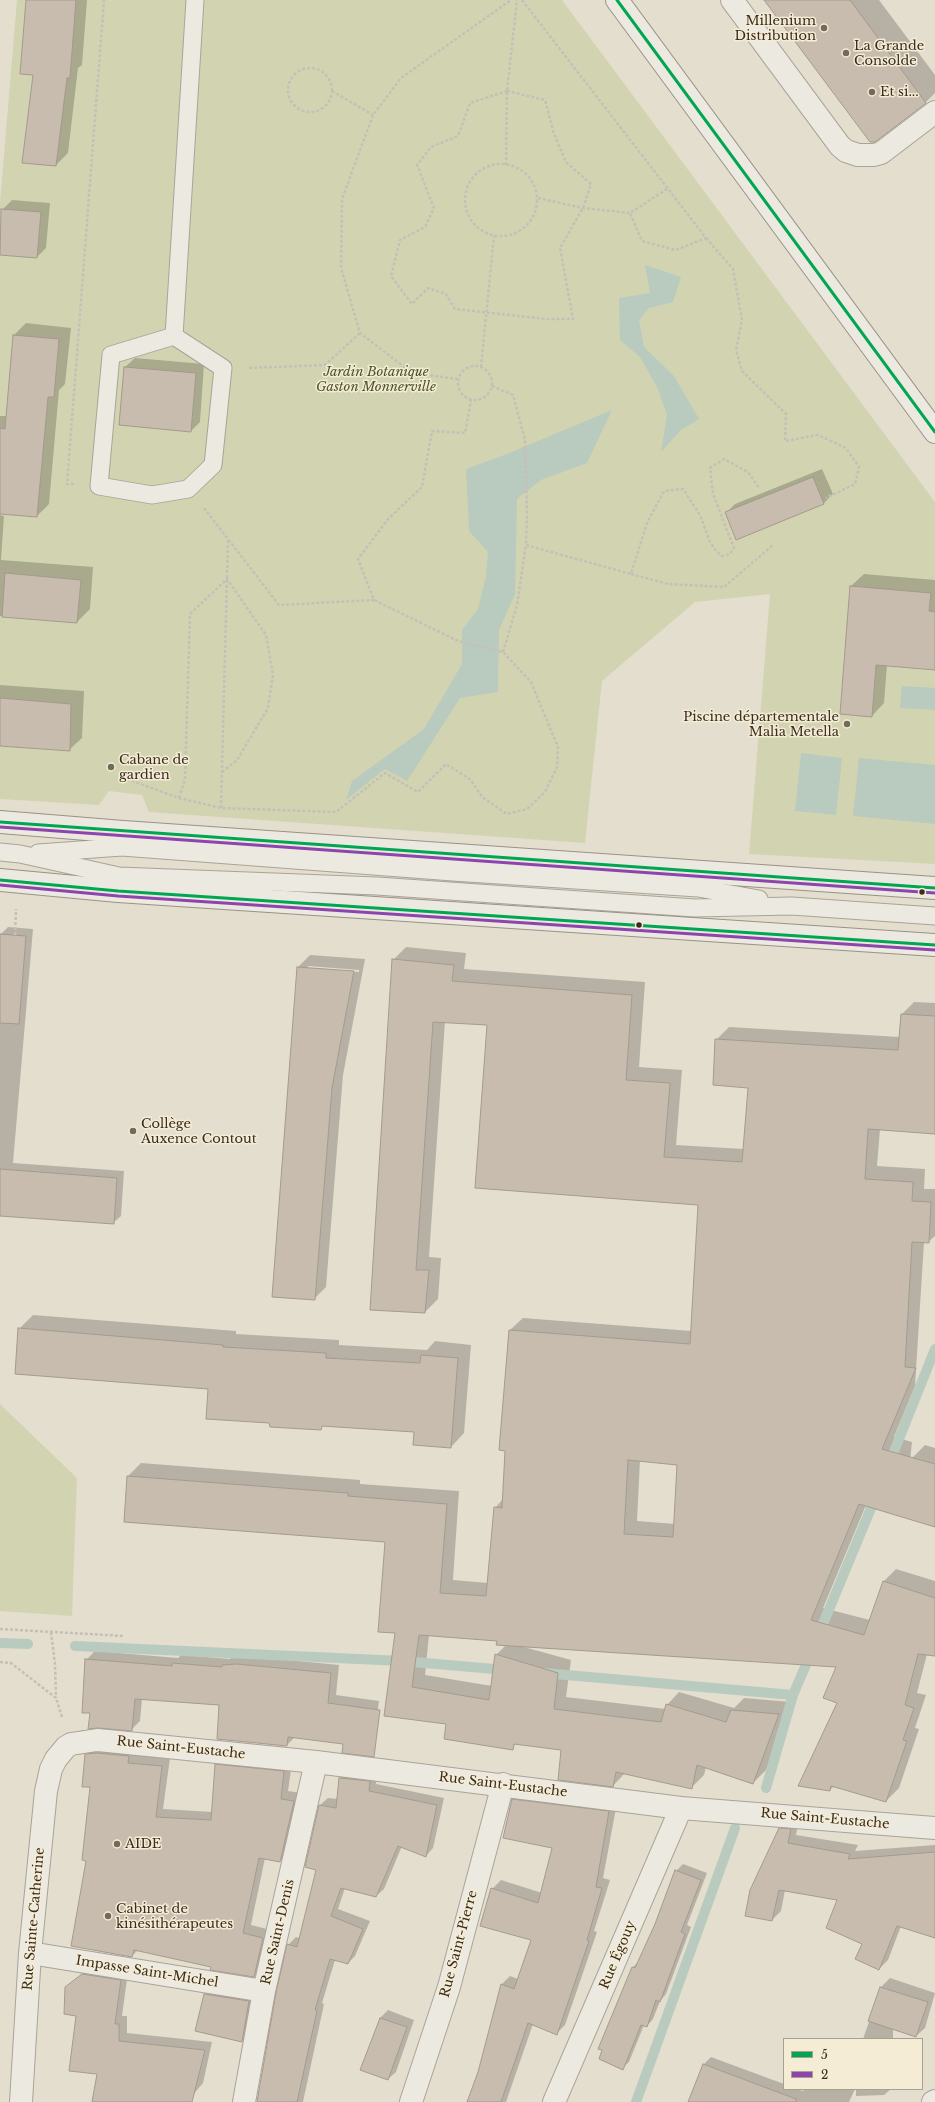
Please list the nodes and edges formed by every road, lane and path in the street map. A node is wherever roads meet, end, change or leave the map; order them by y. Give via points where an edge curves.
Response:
1 (104, 0) edge
2 (195, 0) edge
3 (511, 0) edge
4 (517, 0) edge
5 (522, 0) edge
6 (617, 0) edge
7 (732, 0) edge
8 (332, 91) junction
9 (506, 91) junction
10 (935, 112) edge
11 (373, 115) junction
12 (506, 165) junction
13 (667, 188) junction
14 (538, 198) junction
15 (583, 208) junction
16 (630, 213) junction
17 (494, 236) junction
18 (706, 238) junction
19 (486, 312) junction
20 (360, 333) junction
21 (174, 336) junction
22 (480, 367) junction
23 (223, 368) junction
24 (458, 379) junction
25 (492, 386) junction
26 (471, 400) junction
27 (935, 432) edge
28 (67, 484) dead end
29 (759, 488) dead end
30 (188, 489) junction
31 (826, 498) dead end
32 (228, 538) junction
33 (526, 545) junction
34 (773, 545) dead end
35 (631, 574) junction
36 (227, 579) junction
37 (374, 600) junction
38 (503, 652) junction
39 (222, 772) junction
40 (127, 779) dead end
41 (179, 798) junction
42 (221, 808) junction
43 (0, 822) edge
44 (0, 852) edge
45 (20, 854) junction
46 (0, 880) edge
47 (935, 888) edge
48 (792, 906) junction
49 (16, 912) dead end
50 (935, 916) edge
51 (15, 935) dead end
52 (935, 945) edge
53 (0, 1629) edge
54 (51, 1632) junction
55 (124, 1636) dead end
56 (0, 1662) edge
57 (56, 1698) junction
58 (71, 1744) junction
59 (316, 1762) junction
60 (503, 1784) junction
61 (681, 1808) junction
62 (935, 1828) edge
63 (30, 1953) junction
64 (264, 1992) junction
65 (21, 2102) edge
66 (244, 2102) edge
67 (410, 2102) edge
68 (554, 2102) edge

1 - 28 path
2 - 21 lane
3 - 11 path via 401,78
4 - 9 path
5 - 13 path
6 - 27 street
7 - 10 street via 846,151 866,156 881,153
8 - 8 path via 328,78 310,68 296,73 288,91 293,105 306,112 314,112 326,105
8 - 11 path
9 - 12 path
9 - 15 path via 545,100 554,134 566,162 591,184
9 - 19 path via 470,103 458,136 430,147 417,165 434,208 424,227 400,240 391,276 412,304 428,288 446,294 455,309
11 - 20 path via 342,199 341,268
12 - 14 path via 518,168 528,176
12 - 17 path via 494,165 482,170 467,188 467,212 474,223
13 - 16 path
13 - 18 path
14 - 15 path
14 - 17 path via 533,219 525,227 516,234
15 - 16 path
15 - 19 path via 560,248 573,319 546,319
16 - 18 path via 642,242 676,250
17 - 19 path
18 - 31 path via 733,270 742,320 736,350 742,371 786,414 785,442 818,435 846,448 859,467 856,484
19 - 22 path
20 - 23 path via 325,365
20 - 24 path via 412,373
21 - 23 lane
21 - 30 lane via 111,355 99,486 152,495
22 - 24 path via 469,367
22 - 25 path via 490,374
23 - 30 lane via 214,465
24 - 26 path via 462,395
25 - 26 path via 490,392 482,399
25 - 33 path via 513,395 525,440
26 - 37 path via 465,433 432,431 422,487 388,519 358,559
29 - 35 path via 748,472 724,458 710,468 713,494 734,548 730,554 722,556 710,542 700,515 683,489 664,491 647,523
30 - 32 path
32 - 36 path
32 - 37 path via 279,605
33 - 35 path
33 - 38 path via 518,605
34 - 35 path via 724,587 668,584
36 - 39 path
36 - 39 path via 266,634 273,675 268,708 237,760
36 - 41 path via 190,614 185,779
37 - 38 path via 458,641
38 - 42 path via 531,682 558,747 557,767 545,792 527,809 507,814 482,798 471,780 446,764 418,792 385,773 336,812
39 - 42 path
40 - 41 path
41 - 42 path
43 - 47 street
44 - 45 lane
45 - 48 lane via 119,876 377,886 695,908
45 - 48 lane via 122,847 698,888
46 - 52 street via 118,891
48 - 50 lane
49 - 51 path
53 - 54 path
54 - 55 path
54 - 57 path
56 - 57 path via 11,1663
57 - 58 path
58 - 59 street, Rue Saint-Eustache via 108,1741
58 - 63 street, Rue Sainte-Catherine via 56,1759 46,1791
59 - 60 street, Rue Saint-Eustache
59 - 64 street, Rue Saint-Denis
60 - 61 street, Rue Saint-Eustache
60 - 67 street, Rue Saint-Pierre via 448,1986
61 - 62 street, Rue Saint-Eustache
61 - 68 street, Rue Égouy
63 - 64 street, Impasse Saint-Michel
63 - 65 street, Rue Sainte-Catherine
64 - 66 street, Rue Saint-Denis

